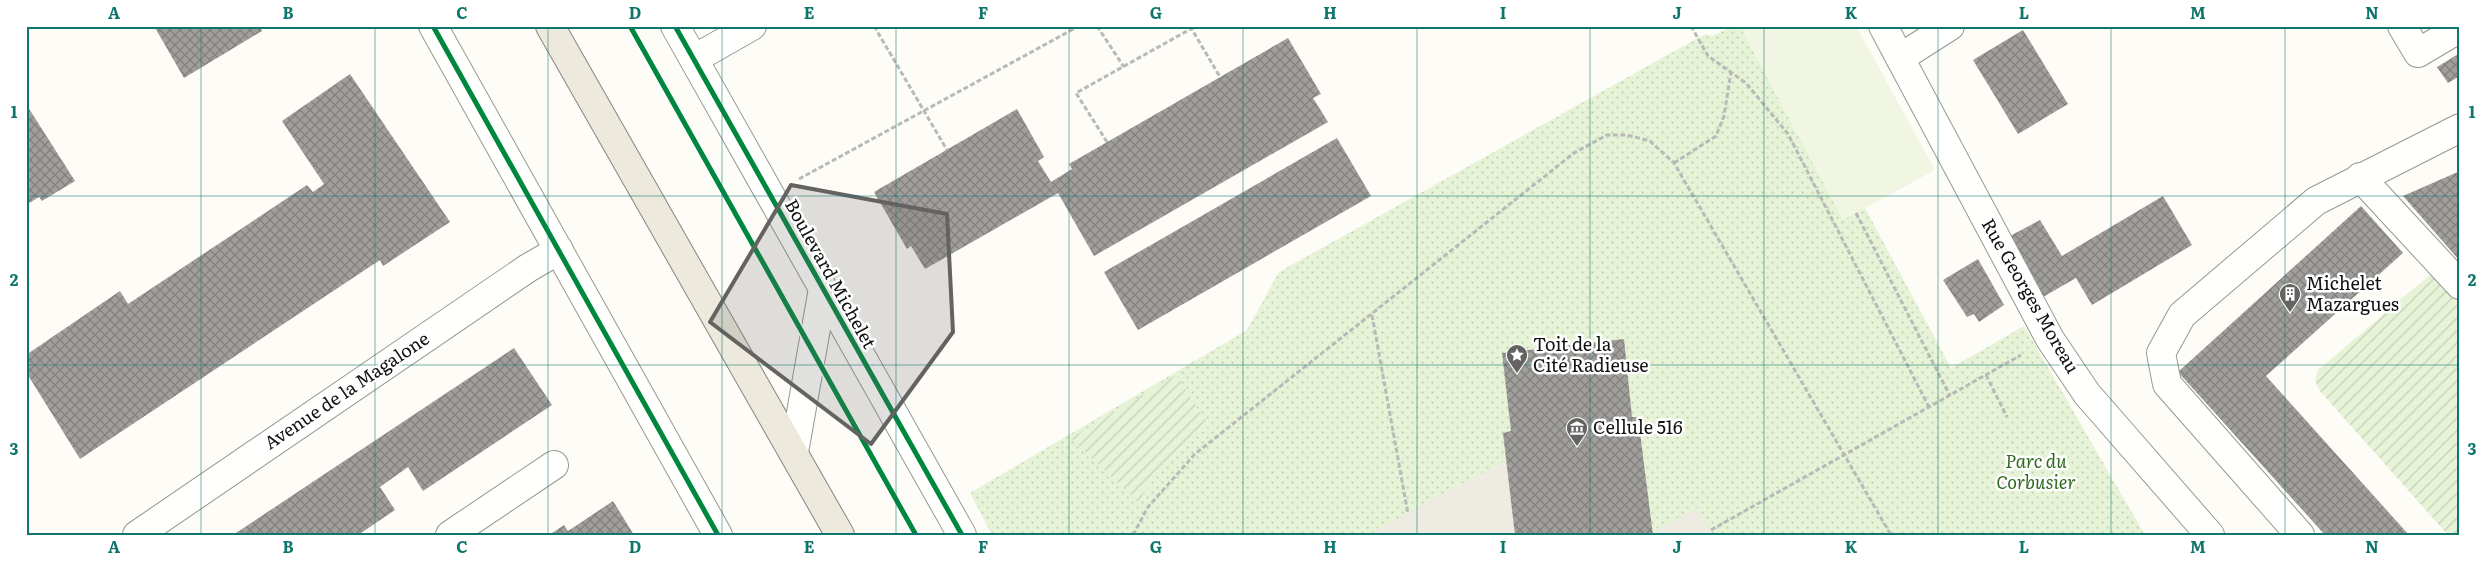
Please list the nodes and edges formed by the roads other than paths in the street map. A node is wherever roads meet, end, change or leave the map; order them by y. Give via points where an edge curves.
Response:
1 (433, 26) edge
2 (550, 26) edge
3 (675, 26) edge
4 (752, 26) edge
5 (1883, 26) edge
6 (1950, 26) edge
7 (2402, 26) edge
8 (2460, 28) edge
9 (1900, 58) junction
10 (694, 59) junction
11 (2460, 128) edge
12 (2360, 177) junction
13 (559, 250) junction
14 (2460, 285) edge
15 (823, 289) junction
16 (794, 452) junction
17 (554, 465) dead end
18 (137, 535) edge
19 (450, 535) edge
20 (718, 535) edge
21 (840, 535) edge
22 (962, 535) edge
23 (2210, 535) edge
24 (2300, 535) edge

1 - 13 street
2 - 16 main road
3 - 10 street, Boulevard Michelet
4 - 10 street
5 - 9 street, Rue Georges Moreau
6 - 9 street
7 - 8 street via 2418,53
9 - 23 street, Rue Georges Moreau via 2050,339 2087,394
10 - 15 street, Boulevard Michelet
11 - 12 street
12 - 14 street
12 - 24 street via 2316,201 2182,315 2160,353 2167,384
13 - 18 street, Avenue de la Magalone
13 - 20 street
15 - 16 street, Boulevard Michelet
15 - 22 street, Boulevard Michelet
16 - 21 main road
17 - 19 street

